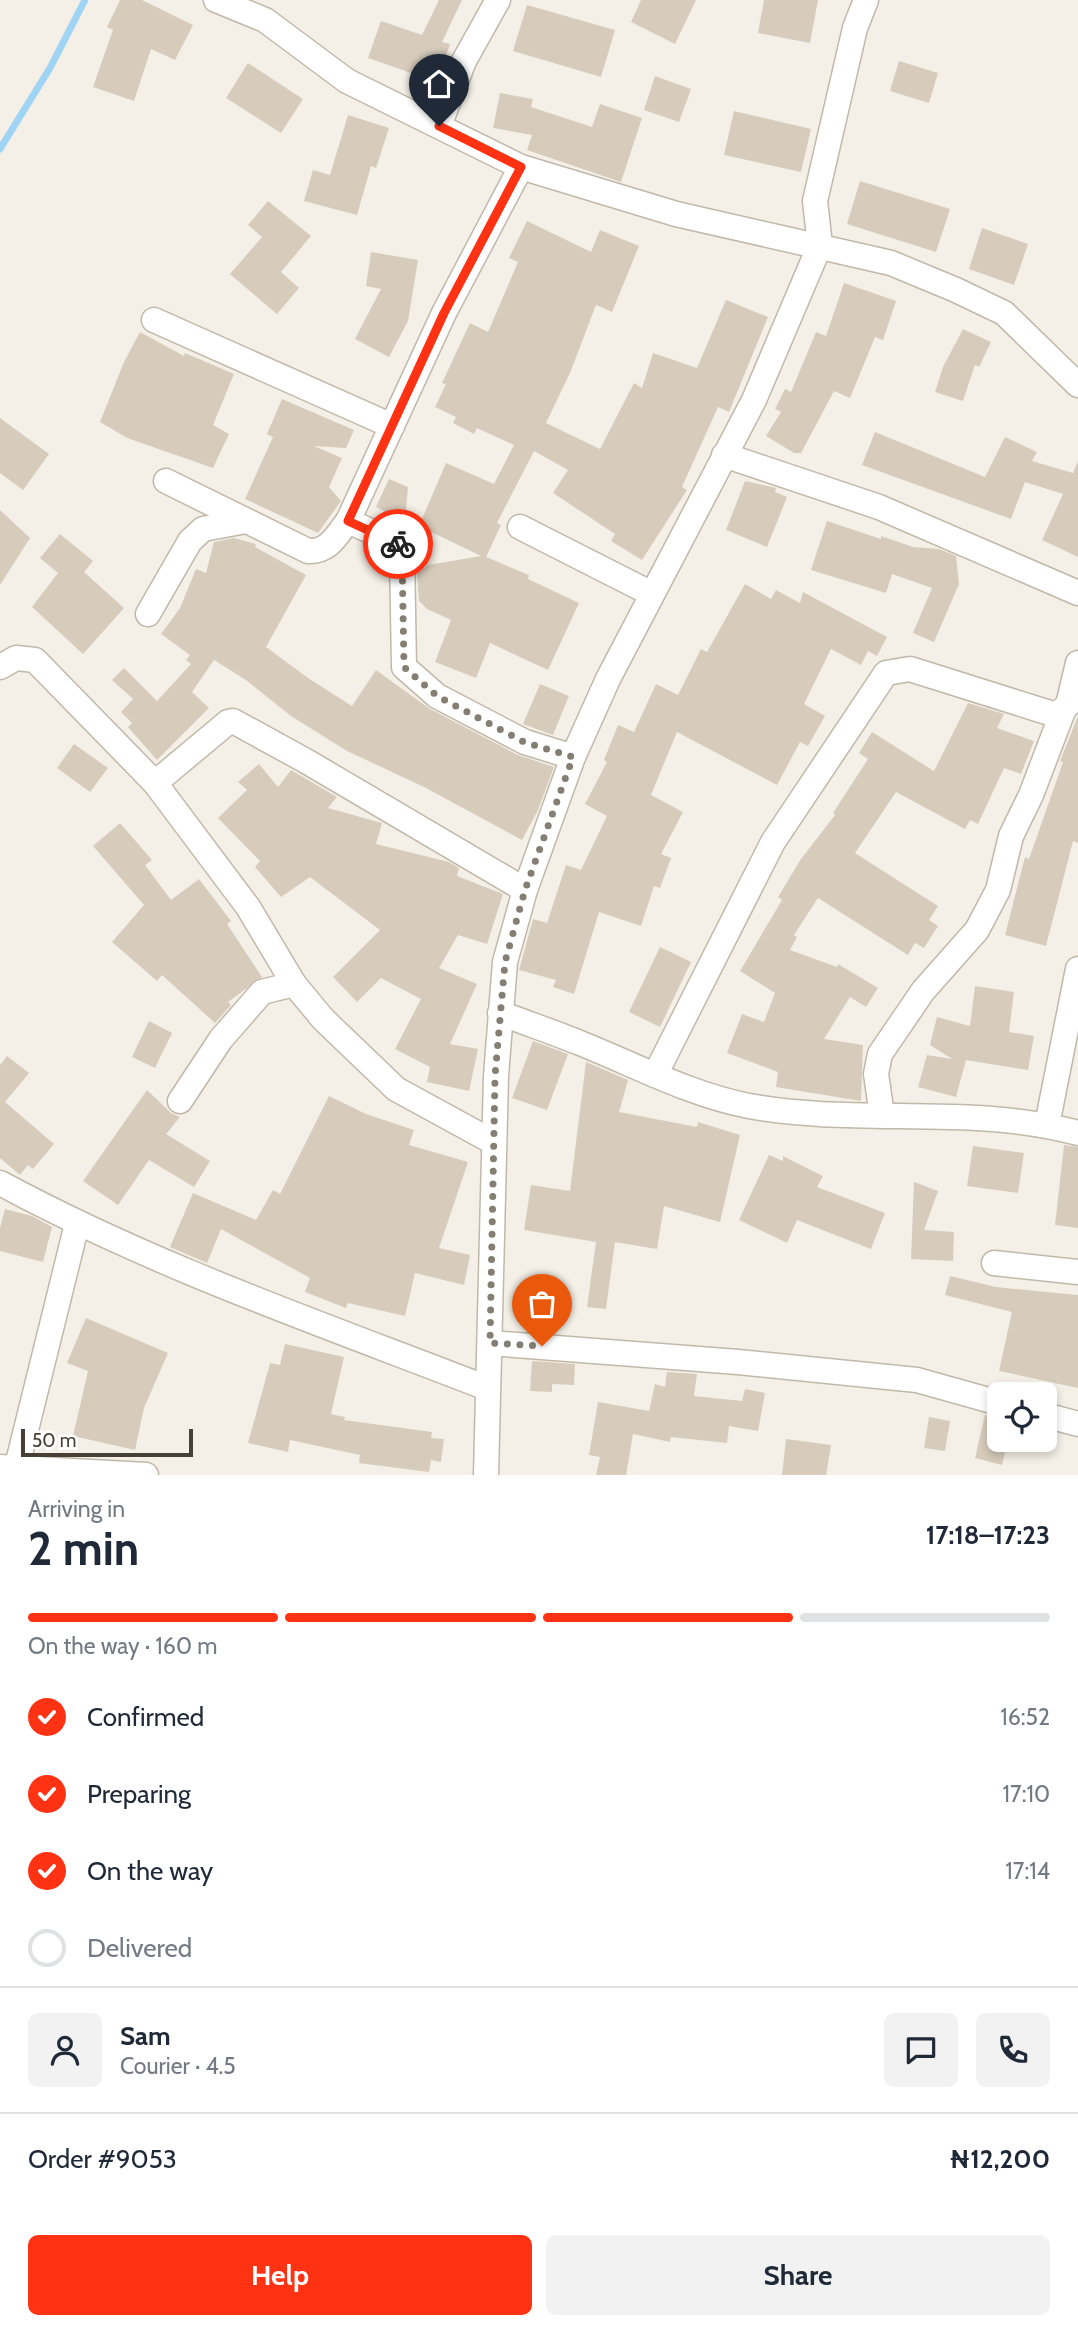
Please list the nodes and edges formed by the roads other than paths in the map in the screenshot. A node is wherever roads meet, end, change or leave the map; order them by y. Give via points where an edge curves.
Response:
1 (216, 0) edge
2 (498, 0) edge
3 (866, 0) edge
4 (439, 126) junction
5 (521, 167) junction
6 (820, 245) junction
7 (154, 320) dead end
8 (1078, 385) edge
9 (392, 426) junction
10 (724, 455) junction
11 (166, 481) dead end
12 (246, 521) junction
13 (348, 521) junction
14 (520, 527) dead end
15 (1078, 593) edge
16 (652, 594) junction
17 (148, 614) dead end
18 (1078, 663) edge
19 (0, 667) edge
20 (1070, 708) edge
21 (573, 757) junction
22 (155, 783) junction
23 (525, 890) junction
24 (1078, 970) edge
25 (294, 984) junction
26 (500, 1013) junction
27 (654, 1075) junction
28 (180, 1101) dead end
29 (882, 1115) junction
30 (1047, 1125) junction
31 (1078, 1133) edge
32 (493, 1142) junction
33 (0, 1182) edge
34 (77, 1224) junction
35 (994, 1263) dead end
36 (1078, 1272) edge
37 (490, 1343) junction
38 (488, 1388) junction
39 (987, 1400) edge
40 (1057, 1418) edge
41 (1078, 1424) edge
42 (8, 1466) edge
43 (146, 1475) edge
44 (486, 1475) edge

1 - 4 street via 265,20 347,81
2 - 4 street via 464,61
3 - 6 street via 855,28 815,201
4 - 5 street
5 - 6 street via 676,214
5 - 9 street via 444,313
6 - 8 street via 891,263 1004,313
6 - 10 street via 754,400
7 - 9 street
9 - 13 street
10 - 15 street via 879,507
10 - 16 street
11 - 12 street
12 - 13 street via 308,551 320,552
12 - 17 street via 203,529 190,541
13 - 21 street via 399,544 404,667 437,696 524,742
14 - 16 street
16 - 21 street
18 - 20 street
19 - 22 street via 16,658 35,660
20 - 27 street via 1049,715 910,669 886,673 773,842
20 - 29 street via 1011,836 998,890 977,930 923,991 880,1054 876,1074
21 - 23 street
22 - 23 street via 233,721
22 - 25 street via 248,906
23 - 26 street via 505,962
24 - 30 street
25 - 28 street via 262,992 221,1039
25 - 32 street via 323,1019 396,1089
26 - 27 street
26 - 32 street
27 - 29 street via 748,1106
29 - 30 street
30 - 31 street
32 - 37 street
33 - 34 street
34 - 38 street via 191,1275
34 - 42 street
35 - 36 street
37 - 38 street
37 - 39 street via 917,1380
38 - 44 street
40 - 41 street
42 - 43 street

